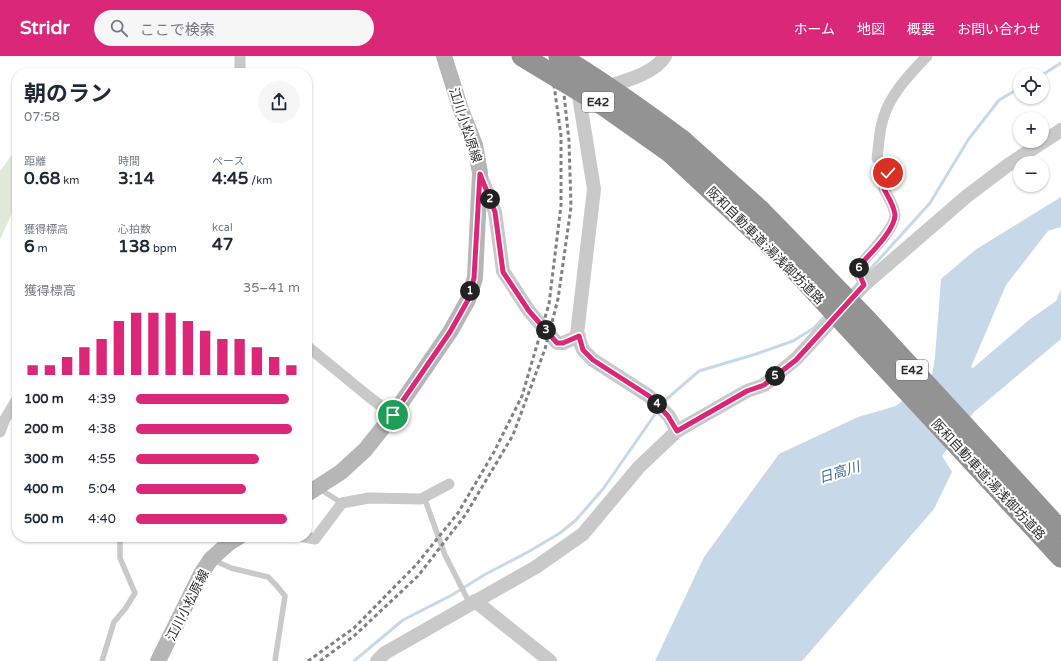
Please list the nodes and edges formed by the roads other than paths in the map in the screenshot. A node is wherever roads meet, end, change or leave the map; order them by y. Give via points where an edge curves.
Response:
1 (240, 56) edge
2 (444, 56) edge
3 (522, 56) edge
4 (559, 56) edge
5 (572, 56) edge
6 (665, 56) edge
7 (927, 56) edge
8 (240, 68) edge
9 (579, 97) junction
10 (1061, 130) edge
11 (677, 147) junction
12 (480, 174) junction
13 (864, 285) junction
14 (579, 336) junction
15 (312, 350) edge
16 (12, 408) edge
17 (393, 415) junction
18 (677, 431) junction
19 (0, 432) edge
20 (449, 484) dead end
21 (312, 486) edge
22 (312, 488) edge
23 (424, 497) junction
24 (342, 503) junction
25 (1061, 531) edge
26 (312, 538) edge
27 (120, 542) edge
28 (232, 542) edge
29 (1061, 557) edge
30 (211, 559) junction
31 (472, 602) junction
32 (102, 661) edge
33 (158, 661) edge
34 (274, 661) edge
35 (377, 661) edge
36 (550, 661) edge

1 - 8 street
2 - 12 main road, 江川小松原線 via 475,145
3 - 11 highway, 阪和自動車道;湯浅御坊道路 / E42, bridge
4 - 11 highway, 阪和自動車道;湯浅御坊道路 / E42, bridge via 651,117
5 - 9 street
6 - 9 street via 647,72
7 - 13 street via 893,97 883,117 878,158 888,173 884,189 895,216 889,230 859,266 858,271
9 - 14 street via 594,189
10 - 13 street via 967,196
11 - 25 highway, 阪和自動車道;湯浅御坊道路 / E42, bridge via 761,211 866,320
11 - 29 highway, 阪和自動車道;湯浅御坊道路 / E42, bridge via 787,261
12 - 14 street via 495,212 503,272 529,311 557,343
12 - 17 main road, 江川小松原線 via 474,278 468,300 450,332
13 - 18 street via 796,360 764,385 747,391
14 - 18 street via 583,350 593,360 649,396 668,416
15 - 17 street
16 - 19 street
17 - 21 main road, 江川小松原線 via 365,450 341,472
18 - 31 street via 639,467 583,534 536,567
20 - 23 street
22 - 24 lane
23 - 24 street via 369,498
23 - 31 lane via 445,555
24 - 26 street via 316,539
27 - 32 lane via 120,558 135,593 114,622
28 - 30 main road, 江川小松原線
30 - 33 main road, 江川小松原線
30 - 34 lane via 231,568 268,577 285,596
31 - 35 street via 385,653
31 - 36 street

